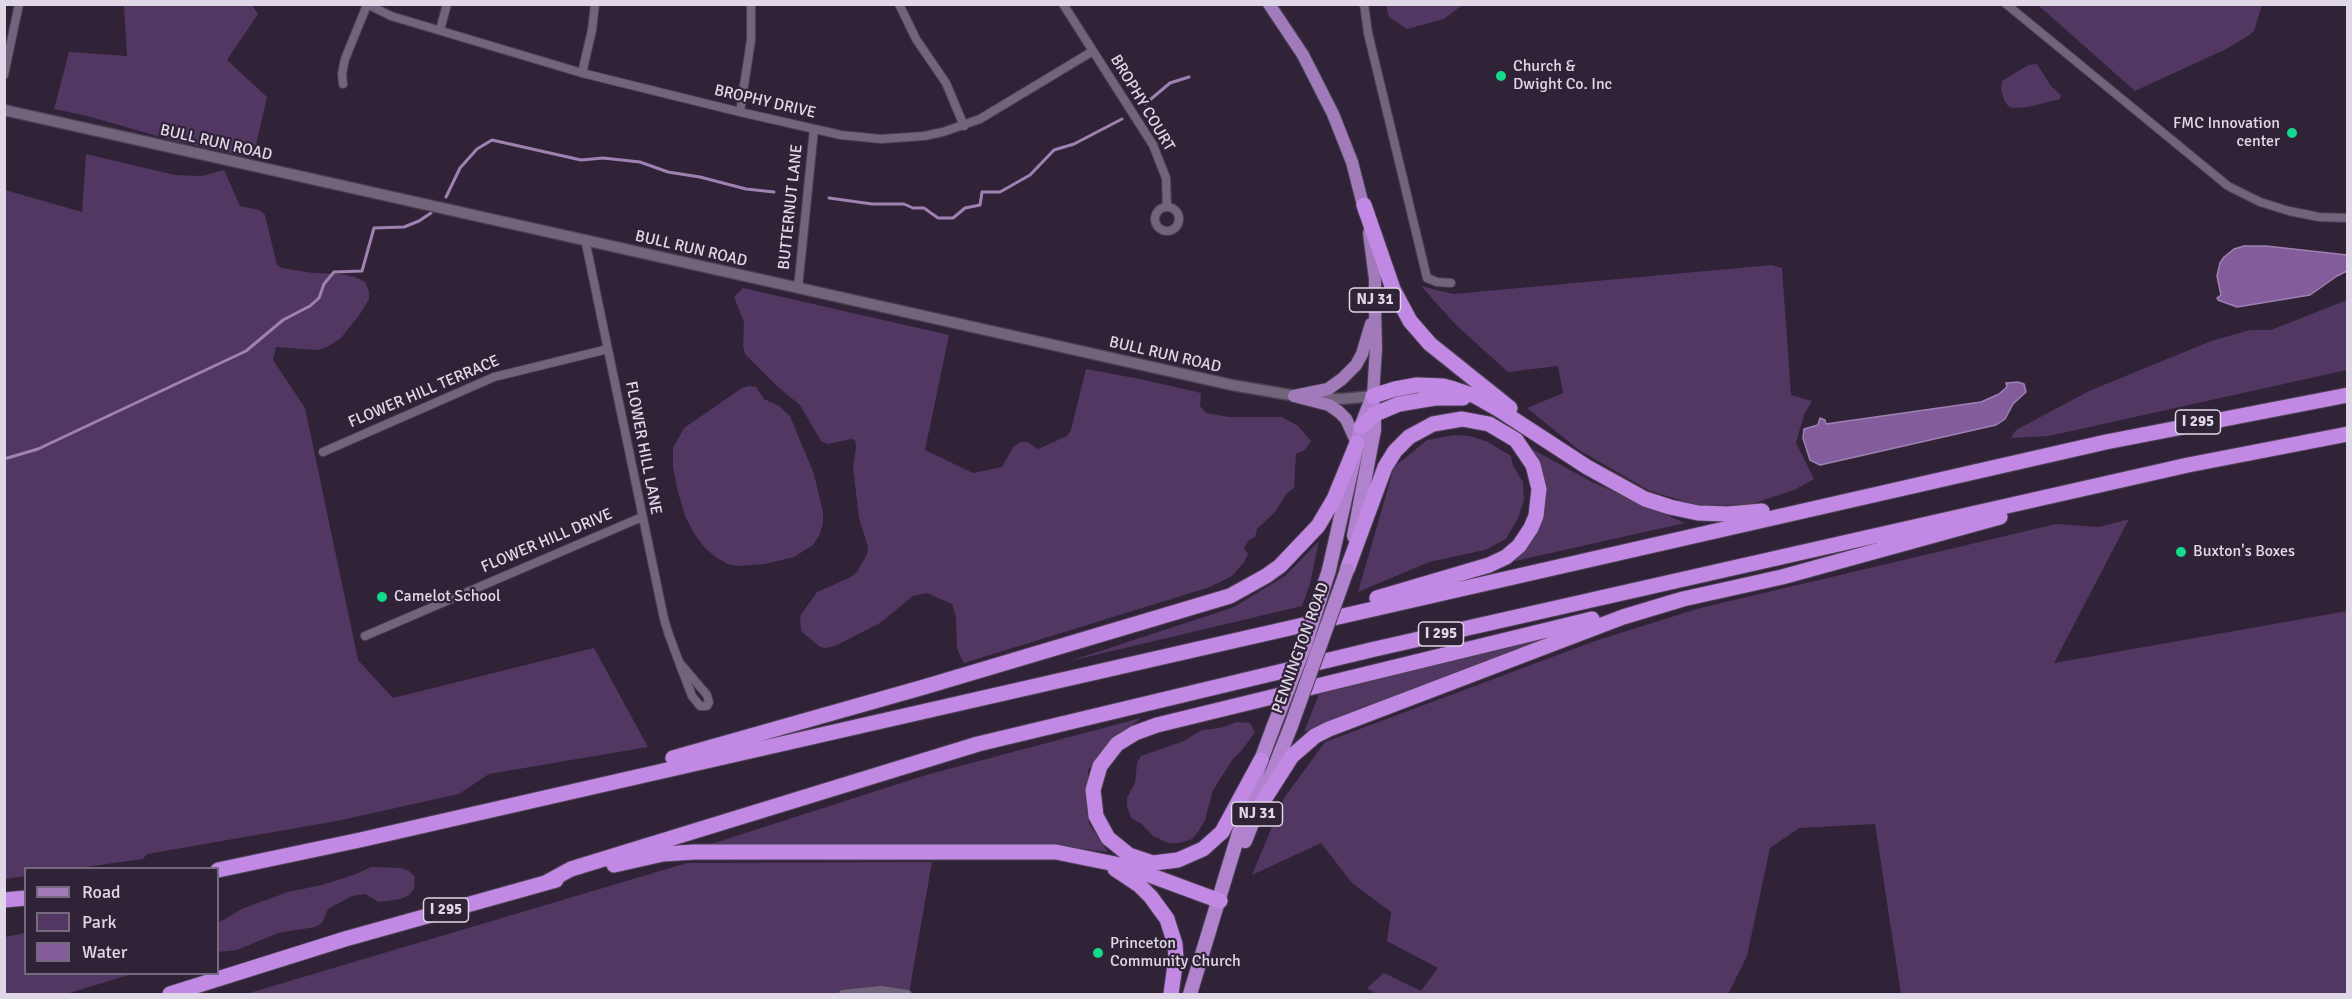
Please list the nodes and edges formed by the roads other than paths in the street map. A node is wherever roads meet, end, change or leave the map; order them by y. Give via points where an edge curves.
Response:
1 (19, 4) edge
2 (447, 4) edge
3 (595, 4) edge
4 (751, 4) edge
5 (899, 4) edge
6 (1063, 4) edge
7 (1269, 4) edge
8 (1276, 4) edge
9 (1364, 4) edge
10 (2006, 4) edge
11 (367, 5) edge
12 (440, 30) junction
13 (1092, 51) junction
14 (1303, 55) junction
15 (582, 73) junction
16 (4, 75) edge
17 (343, 84) dead end
18 (4, 110) edge
19 (740, 112) junction
20 (964, 126) junction
21 (814, 129) junction
22 (1364, 205) junction
23 (1167, 207) dead end
24 (2348, 218) edge
25 (585, 239) junction
26 (1451, 283) dead end
27 (798, 288) junction
28 (1376, 309) junction
29 (608, 349) junction
30 (2348, 395) edge
31 (1294, 396) junction
32 (1372, 396) junction
33 (1489, 404) junction
34 (1375, 414) junction
35 (1361, 427) junction
36 (2348, 434) edge
37 (1357, 443) junction
38 (322, 452) dead end
39 (1569, 456) junction
40 (2154, 473) junction
41 (1819, 506) junction
42 (642, 517) junction
43 (1347, 570) junction
44 (1683, 598) junction
45 (365, 636) dead end
46 (1208, 647) junction
47 (679, 662) junction
48 (1262, 760) junction
49 (1260, 806) junction
50 (430, 824) junction
51 (1073, 854) junction
52 (219, 870) edge
53 (548, 882) junction
54 (24, 898) edge
55 (4, 900) edge
56 (1220, 901) junction
57 (170, 994) edge
58 (843, 994) edge
59 (907, 994) edge
60 (1171, 994) edge
61 (1190, 994) edge

1 - 16 street
2 - 12 street
3 - 15 street
4 - 19 street via 751,40
5 - 20 street via 916,39 946,83
6 - 13 street
7 - 14 main road, PENNINGTON ROAD / NJ 31
8 - 14 main road
9 - 26 street via 1427,278
10 - 24 street via 2228,186 2289,211
11 - 12 street, BROPHY DRIVE
11 - 17 street via 345,60
12 - 15 street, BROPHY DRIVE
13 - 20 street, BROPHY DRIVE via 998,110
13 - 23 street, BROPHY COURT via 1153,145 1166,178
14 - 22 main road, PENNINGTON ROAD / NJ 31 via 1341,130
15 - 19 street, BROPHY DRIVE
18 - 25 street, BULL RUN ROAD
19 - 21 street, BROPHY DRIVE
20 - 21 street, BROPHY DRIVE via 924,136 881,139
21 - 27 street, BUTTERNUT LANE
22 - 28 main road, PENNINGTON ROAD / NJ 31
22 - 39 highway via 1393,289 1416,329
25 - 27 street, BULL RUN ROAD
25 - 29 street, FLOWER HILL LANE
27 - 31 street, BULL RUN ROAD via 1232,386
28 - 31 main road via 1362,354 1349,373 1328,389
28 - 32 main road, PENNINGTON ROAD / NJ 31
29 - 38 street, FLOWER HILL TERRACE via 494,377
29 - 42 street, FLOWER HILL LANE
30 - 41 highway, I 295 via 2171,428
31 - 32 street, BULL RUN ROAD
31 - 37 main road via 1329,405 1339,412
32 - 33 highway via 1399,388 1435,385
32 - 34 highway, PENNINGTON ROAD / NJ 31
32 - 35 highway, PENNINGTON ROAD / NJ 31
33 - 34 highway via 1435,398 1399,404
33 - 39 highway
34 - 35 highway
34 - 43 highway, PENNINGTON ROAD / NJ 31
35 - 37 highway, PENNINGTON ROAD / NJ 31
36 - 40 highway, I 295
37 - 48 highway, PENNINGTON ROAD / NJ 31, bridge via 1329,570
37 - 50 highway via 1318,526 1280,566 1230,596 713,748
39 - 41 highway via 1629,492 1685,511 1728,514
40 - 44 highway via 1782,577
40 - 53 highway, I 295 via 1376,649 978,744 571,869
41 - 46 highway, I 295
42 - 45 street, FLOWER HILL DRIVE
42 - 47 street, FLOWER HILL LANE via 664,618
43 - 46 highway via 1385,467 1400,445 1414,434 1443,421 1471,420 1489,423 1524,449 1538,481 1537,510 1524,540 1501,560
43 - 49 highway, PENNINGTON ROAD / NJ 31, bridge
44 - 48 highway via 1135,733 1117,744 1100,766 1093,790 1096,816 1108,838 1129,855 1153,863 1179,860 1206,846 1226,828
44 - 49 highway via 1595,626 1329,729 1292,756
46 - 50 highway, I 295
47 - 47 street, FLOWER HILL LANE via 694,700 701,707 707,706 706,693
48 - 56 highway, PENNINGTON ROAD / NJ 31
49 - 56 highway, PENNINGTON ROAD / NJ 31
50 - 52 highway, I 295
51 - 53 highway via 693,852 652,856
51 - 56 highway via 1125,866
51 - 60 highway via 1125,875 1161,909 1175,944
53 - 57 highway, I 295 via 345,939
54 - 55 highway
56 - 61 highway, PENNINGTON ROAD / NJ 31
58 - 59 street via 881,990

